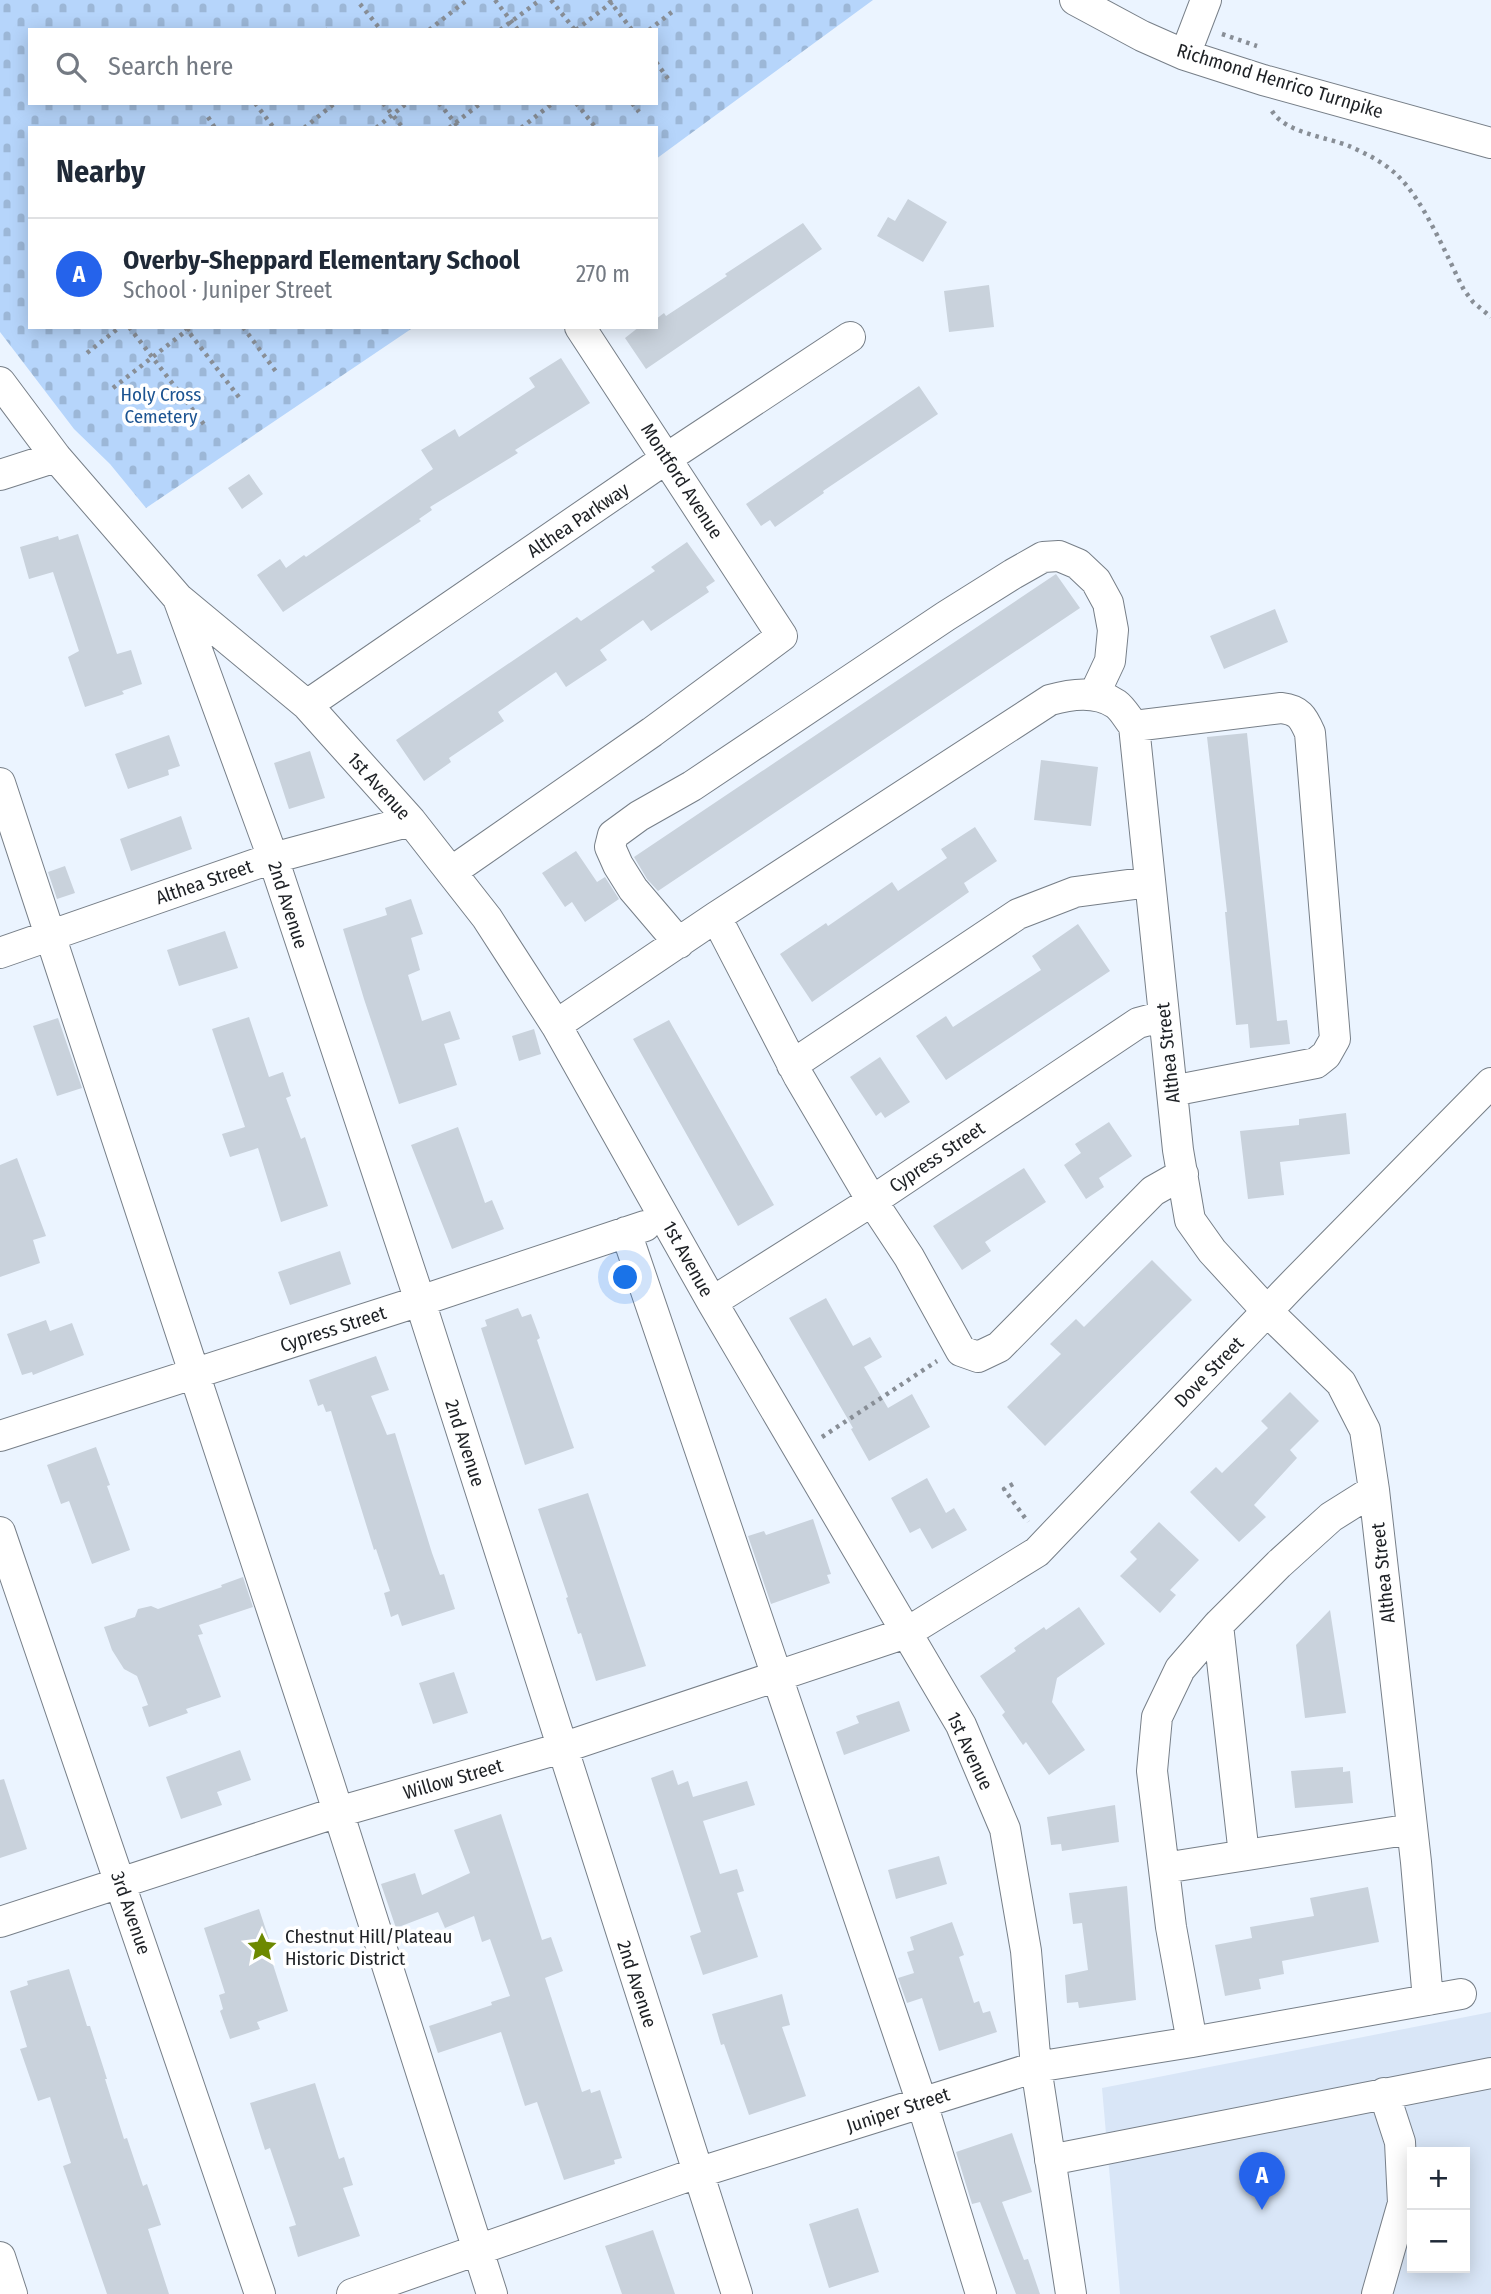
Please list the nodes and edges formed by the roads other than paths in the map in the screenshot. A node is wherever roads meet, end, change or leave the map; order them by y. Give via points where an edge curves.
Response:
1 (1075, 0) edge
2 (1200, 13) edge
3 (1185, 55) junction
4 (1491, 144) edge
5 (581, 329) edge
6 (850, 337) dead end
7 (0, 382) edge
8 (56, 457) junction
9 (667, 458) junction
10 (0, 475) edge
11 (178, 598) junction
12 (1094, 695) junction
13 (307, 705) junction
14 (1134, 726) junction
15 (0, 783) edge
16 (411, 821) junction
17 (273, 858) junction
18 (451, 872) junction
19 (1150, 882) junction
20 (716, 918) junction
21 (50, 936) junction
22 (679, 943) junction
23 (0, 953) edge
24 (1164, 1016) junction
25 (556, 1025) junction
26 (792, 1065) junction
27 (1491, 1083) edge
28 (1172, 1091) junction
29 (1182, 1174) junction
30 (872, 1200) junction
31 (666, 1219) junction
32 (626, 1232) junction
33 (420, 1301) junction
34 (712, 1302) junction
35 (1267, 1311) junction
36 (193, 1374) junction
37 (0, 1436) edge
38 (1374, 1490) junction
39 (0, 1532) edge
40 (1218, 1625) junction
41 (906, 1633) junction
42 (777, 1677) junction
43 (562, 1748) junction
44 (338, 1812) junction
45 (1412, 1829) junction
46 (1244, 1856) junction
47 (1164, 1868) junction
48 (121, 1882) junction
49 (0, 1922) edge
50 (1461, 1994) dead end
51 (1428, 2000) junction
52 (1192, 2042) junction
53 (1036, 2067) junction
54 (1491, 2073) edge
55 (1384, 2093) junction
56 (922, 2103) junction
57 (1050, 2160) junction
58 (696, 2174) junction
59 (478, 2250) junction
60 (0, 2257) edge
61 (12, 2294) edge
62 (260, 2294) edge
63 (352, 2294) edge
64 (492, 2294) edge
65 (737, 2294) edge
66 (981, 2294) edge
67 (1071, 2294) edge
68 (1377, 2294) edge

1 - 3 street, Richmond Henrico Turnpike
2 - 3 street
3 - 4 street, Richmond Henrico Turnpike
5 - 9 street, Montford Avenue
6 - 9 street, Althea Parkway
7 - 8 street, 1st Avenue
8 - 10 street
8 - 11 street, 1st Avenue
9 - 13 street, Althea Parkway
9 - 18 street, Montford Avenue via 782,636
11 - 13 street, 1st Avenue
11 - 17 street, 2nd Avenue
12 - 14 street via 1116,704
12 - 20 street via 1069,694 1050,700
12 - 22 street via 1110,661 1113,629 1108,603 1096,581 1078,564 1059,556 1044,557 946,616 613,835 610,847 618,865
13 - 16 street, 1st Avenue
14 - 19 street, Althea Street
14 - 28 street via 1281,708 1294,710 1310,733 1335,1039 1316,1063
15 - 21 street
16 - 17 street, Althea Street
16 - 18 street, 1st Avenue
17 - 21 street, Althea Street
17 - 33 street, 2nd Avenue
18 - 25 street, 1st Avenue via 487,918
19 - 24 street, Althea Street
19 - 26 street via 1075,892 1018,914
20 - 22 street
20 - 26 street
21 - 23 street, Althea Street
21 - 36 street
22 - 25 street
24 - 28 street, Althea Street
24 - 30 street, Cypress Street via 1138,1023
25 - 31 street, 1st Avenue
26 - 30 street
27 - 35 street, Dove Street
28 - 29 street, Althea Street
29 - 30 street via 1153,1191 999,1347 978,1356 958,1347
29 - 35 street, Althea Street via 1190,1220
30 - 34 street, Cypress Street
31 - 32 street, Cypress Street
31 - 34 street, 1st Avenue
32 - 33 street, Cypress Street
32 - 42 street
33 - 36 street, Cypress Street
33 - 43 street, 2nd Avenue
34 - 41 street, 1st Avenue
35 - 38 street, Althea Street via 1341,1383 1365,1430
35 - 41 street, Dove Street via 1045,1545
36 - 37 street, Cypress Street
36 - 44 street
38 - 40 street via 1331,1517
38 - 45 street, Althea Street
39 - 48 street, 3rd Avenue
40 - 46 street
40 - 47 street via 1180,1668 1157,1717 1152,1771
41 - 42 street, Willow Street
41 - 53 street, 1st Avenue via 961,1725 1004,1829 1026,1951
42 - 43 street, Willow Street
42 - 56 street
43 - 44 street, Willow Street
43 - 58 street, 2nd Avenue
44 - 48 street, Willow Street
44 - 59 street
45 - 46 street
45 - 51 street, Althea Street
46 - 47 street
47 - 52 street
48 - 49 street, Willow Street
48 - 62 street, 3rd Avenue
50 - 51 street, Juniper Street
51 - 52 street, Juniper Street
52 - 53 street, Juniper Street
53 - 56 street, Juniper Street
53 - 57 street, 1st Avenue
54 - 55 street
55 - 57 street
55 - 68 street via 1400,2142 1403,2203
56 - 58 street, Juniper Street
56 - 66 street
57 - 67 street, 1st Avenue
58 - 59 street, Juniper Street
58 - 65 street, 2nd Avenue
59 - 63 street, Juniper Street
59 - 64 street
60 - 61 street

